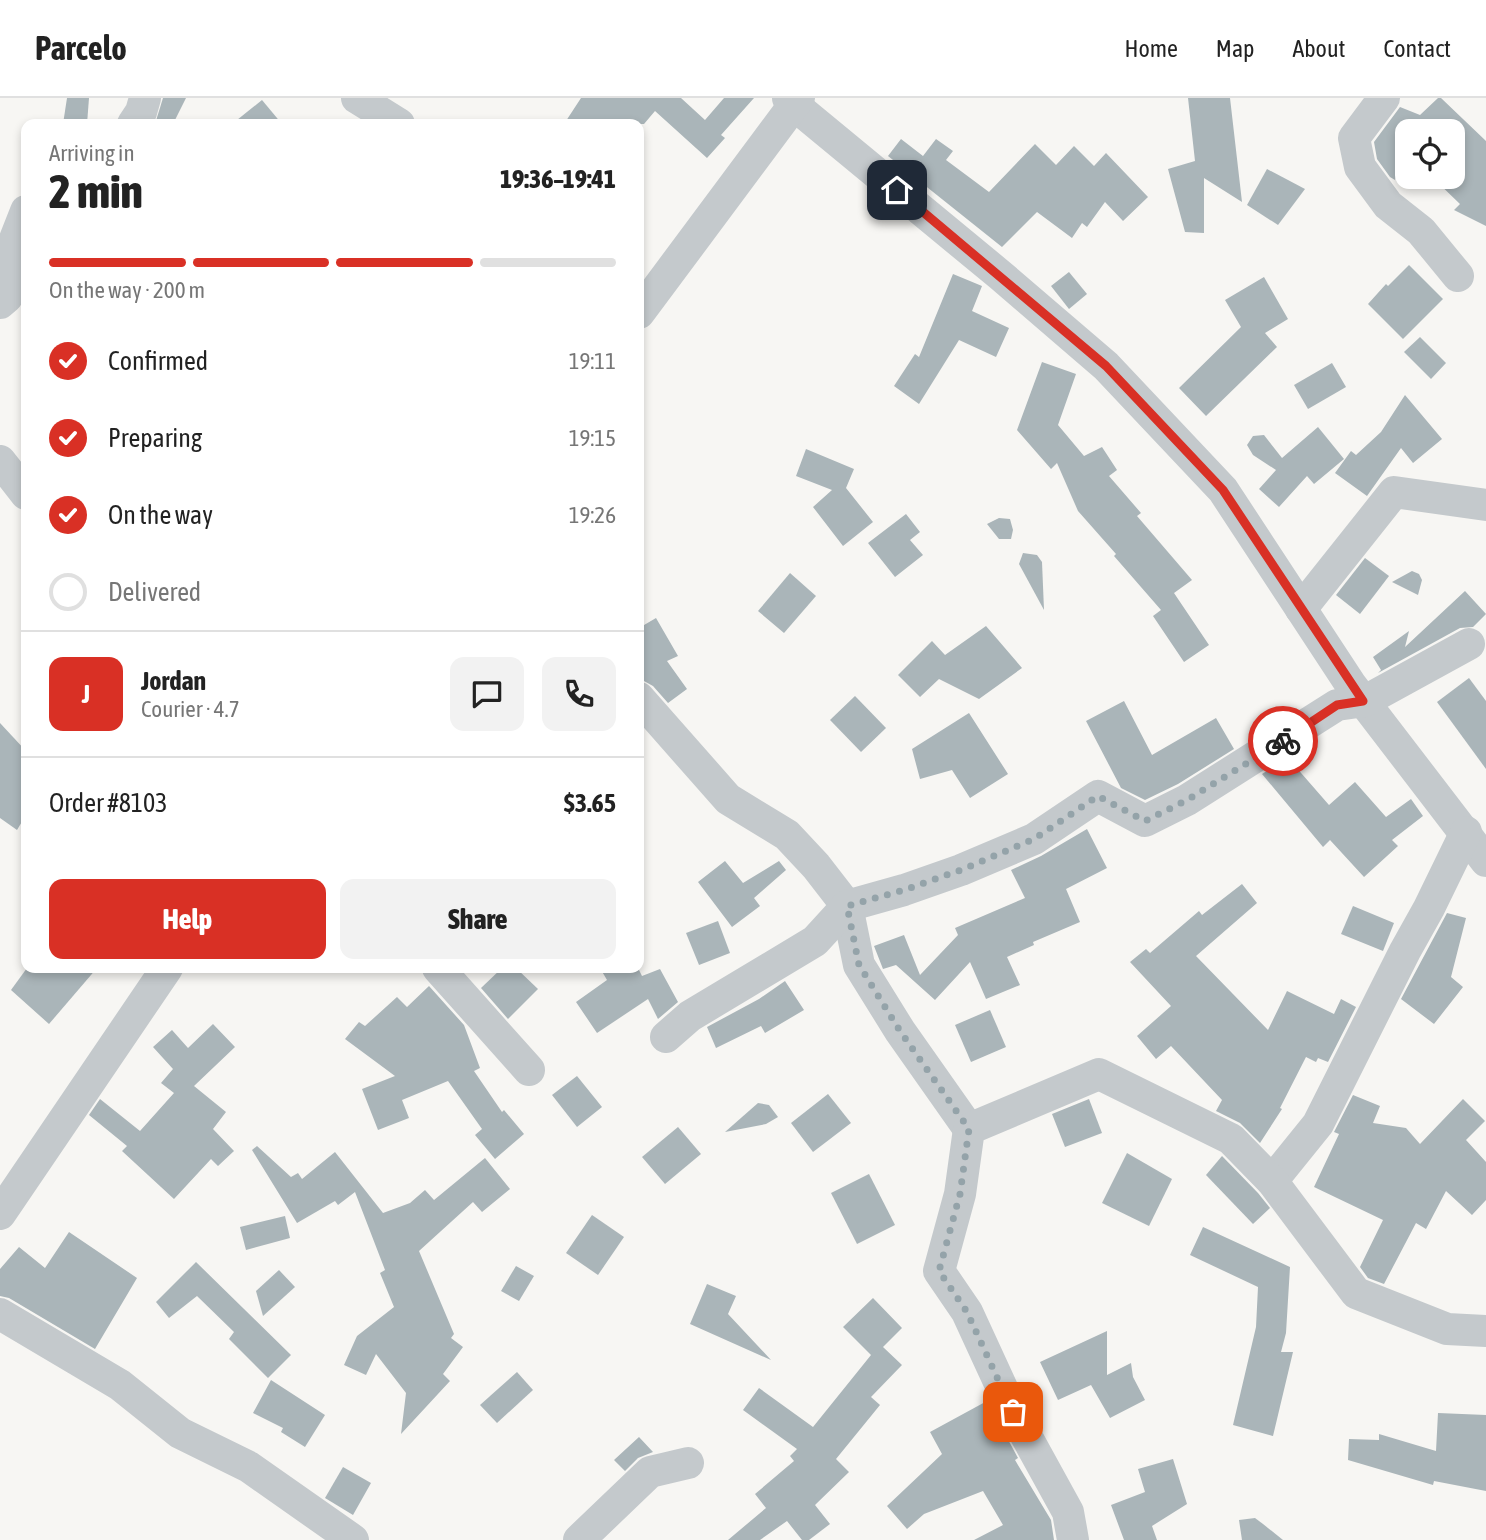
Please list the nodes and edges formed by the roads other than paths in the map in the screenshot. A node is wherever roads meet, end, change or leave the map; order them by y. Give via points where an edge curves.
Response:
1 (145, 98) edge
2 (357, 98) edge
3 (1384, 98) edge
4 (794, 100) edge
5 (136, 119) edge
6 (391, 119) edge
7 (21, 224) edge
8 (1458, 276) dead end
9 (649, 277) edge
10 (644, 295) edge
11 (0, 303) edge
12 (0, 461) edge
13 (21, 488) edge
14 (1486, 505) edge
15 (1301, 609) junction
16 (1469, 644) dead end
17 (1363, 701) junction
18 (644, 704) edge
19 (1466, 832) junction
20 (1486, 861) edge
21 (847, 906) junction
22 (164, 973) edge
23 (442, 973) edge
24 (666, 1038) dead end
25 (529, 1070) dead end
26 (969, 1129) junction
27 (1272, 1181) junction
28 (0, 1214) edge
29 (0, 1314) edge
30 (1486, 1331) edge
31 (688, 1463) dead end
32 (353, 1540) edge
33 (579, 1540) edge
34 (1073, 1540) edge

1 - 5 street
2 - 6 street
3 - 8 street via 1354,138 1360,167 1388,205 1421,231
4 - 9 street
4 - 15 street via 1106,366 1223,490
7 - 11 street via 6,262 7,297
9 - 10 street
12 - 13 street
14 - 15 street via 1394,492
15 - 17 street
16 - 17 street
17 - 19 street
17 - 21 street via 1337,705 1187,800 1145,821 1098,796 1034,839 961,870
18 - 21 street via 728,799 787,835
19 - 20 street
19 - 27 street via 1318,1124
21 - 24 street via 816,941 690,1016
21 - 26 street via 859,965
22 - 28 street
23 - 25 street
26 - 27 street via 1099,1074 1231,1139
26 - 34 street via 960,1194 939,1271 967,1312 1013,1412 1068,1512
27 - 30 street via 1356,1293 1447,1329
29 - 32 street via 120,1385 180,1433 249,1467
31 - 33 street via 650,1472

